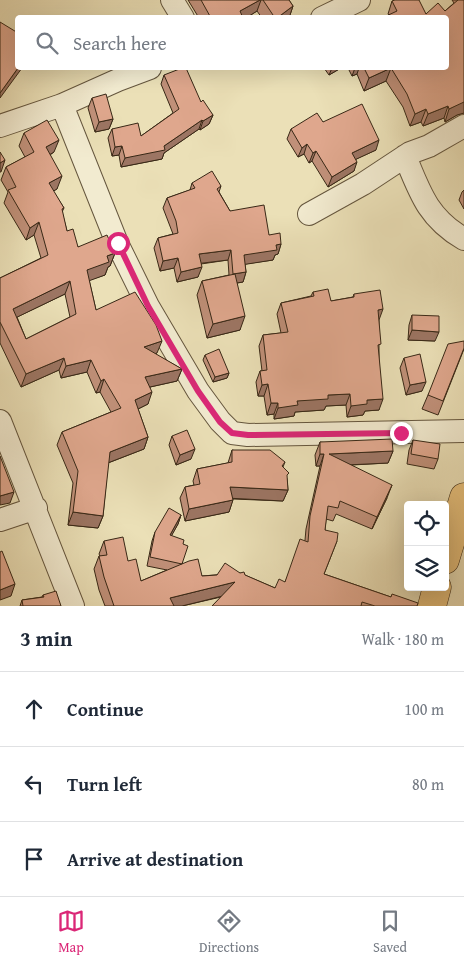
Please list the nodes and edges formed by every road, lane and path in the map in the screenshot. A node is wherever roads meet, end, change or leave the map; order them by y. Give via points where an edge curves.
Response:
1 (172, 0) edge
2 (359, 0) edge
3 (181, 15) edge
4 (328, 15) edge
5 (145, 70) edge
6 (62, 105) junction
7 (0, 126) edge
8 (464, 126) edge
9 (405, 156) junction
10 (309, 214) dead end
11 (464, 239) edge
12 (0, 421) edge
13 (464, 431) edge
14 (464, 499) edge
15 (36, 508) junction
16 (0, 520) edge
17 (449, 547) edge
18 (436, 591) edge
19 (73, 606) edge
20 (432, 606) edge

1 - 3 street
2 - 4 street
5 - 6 street
6 - 7 street
6 - 13 street via 118,243 148,306 198,391 232,433
8 - 9 street
9 - 10 street
9 - 11 street via 418,189 436,218
12 - 15 street
14 - 17 highway
15 - 16 street
15 - 19 street
18 - 20 highway

